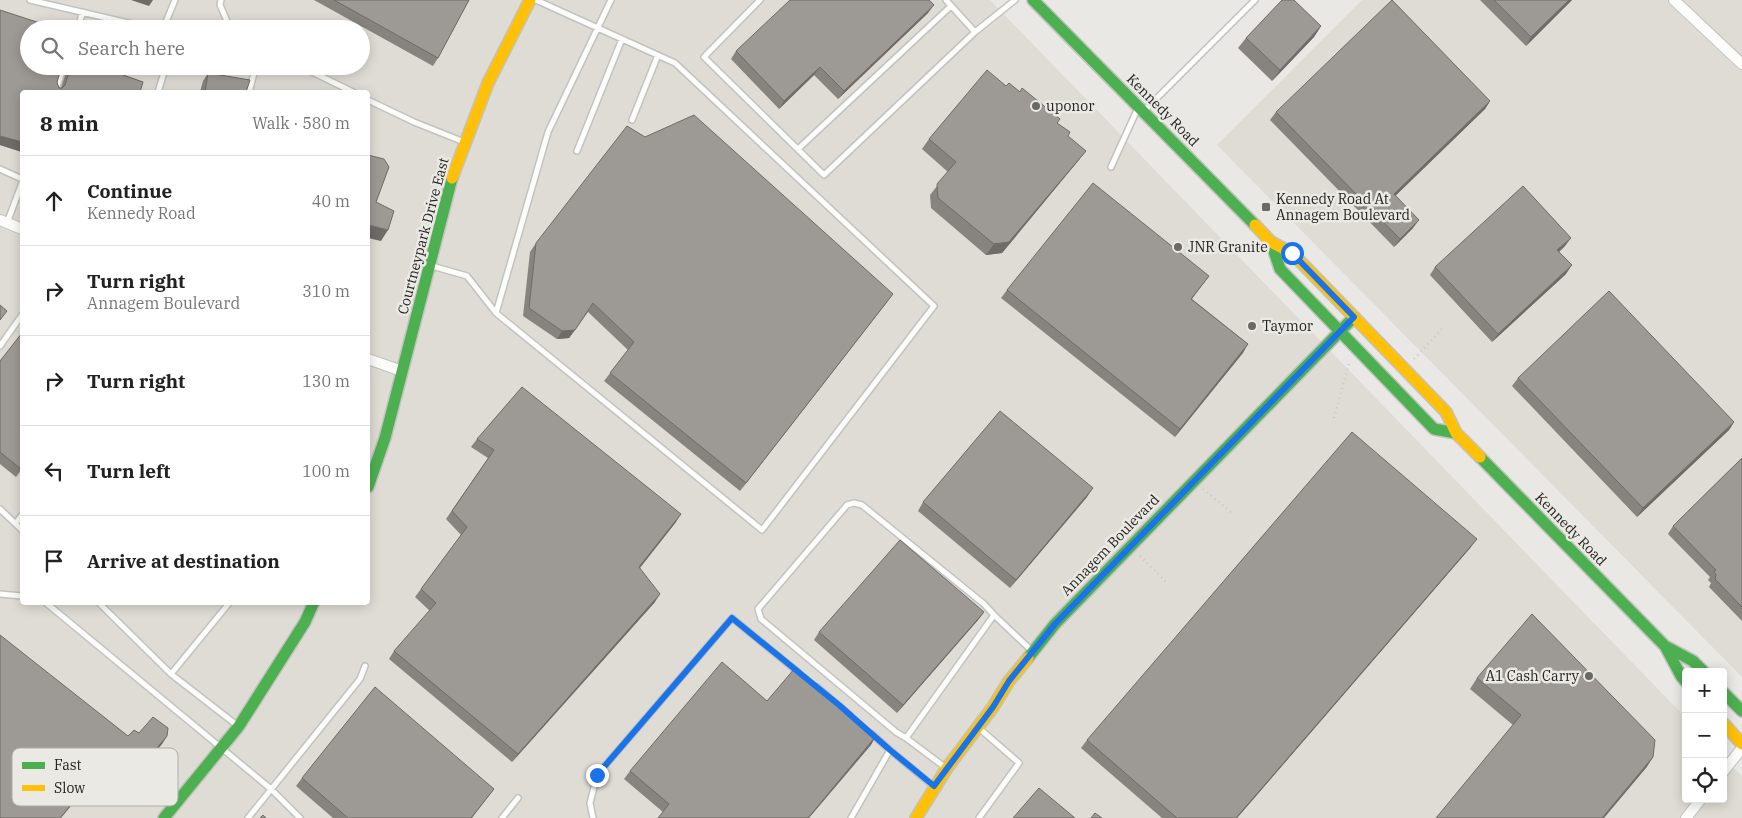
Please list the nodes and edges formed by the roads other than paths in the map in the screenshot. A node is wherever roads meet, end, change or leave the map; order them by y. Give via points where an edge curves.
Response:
1 (30, 0) edge
2 (175, 0) edge
3 (221, 0) edge
4 (530, 0) edge
5 (536, 0) edge
6 (611, 0) edge
7 (760, 0) edge
8 (946, 0) edge
9 (1016, 0) edge
10 (1033, 0) edge
11 (1255, 0) edge
12 (1674, 0) edge
13 (951, 6) junction
14 (83, 12) junction
15 (80, 20) edge
16 (116, 20) edge
17 (167, 20) edge
18 (227, 20) edge
19 (598, 28) junction
20 (975, 32) junction
21 (622, 38) junction
22 (658, 55) junction
23 (1740, 59) edge
24 (61, 75) edge
25 (163, 75) edge
26 (254, 75) edge
27 (318, 75) edge
28 (55, 90) edge
29 (159, 90) edge
30 (250, 90) edge
31 (349, 90) edge
32 (370, 101) edge
33 (1141, 110) junction
34 (632, 120) dead end
35 (465, 142) junction
36 (798, 149) junction
37 (577, 151) dead end
38 (1111, 168) dead end
39 (0, 169) edge
40 (20, 178) edge
41 (20, 187) edge
42 (4, 221) edge
43 (20, 228) edge
44 (1271, 242) junction
45 (429, 266) junction
46 (496, 313) junction
47 (1354, 317) junction
48 (20, 318) edge
49 (1340, 331) junction
50 (0, 346) edge
51 (370, 360) edge
52 (402, 371) junction
53 (1456, 433) junction
54 (370, 481) edge
55 (0, 509) edge
56 (20, 517) edge
57 (16, 523) junction
58 (20, 528) edge
59 (0, 594) edge
60 (20, 596) edge
61 (49, 605) edge
62 (101, 605) edge
63 (228, 605) edge
64 (313, 605) edge
65 (994, 616) junction
66 (1665, 646) junction
67 (1033, 651) junction
68 (365, 666) dead end
69 (1700, 668) edge
70 (171, 674) junction
71 (801, 674) edge
72 (1682, 678) edge
73 (809, 680) edge
74 (1727, 696) edge
75 (1742, 712) edge
76 (854, 718) edge
77 (239, 726) junction
78 (978, 727) junction
79 (1727, 727) edge
80 (868, 731) edge
81 (906, 738) junction
82 (1742, 744) edge
83 (1742, 748) edge
84 (221, 749) junction
85 (890, 750) junction
86 (1727, 767) edge
87 (947, 768) junction
88 (934, 786) junction
89 (271, 789) junction
90 (518, 798) dead end
91 (178, 801) edge
92 (1698, 803) edge
93 (174, 806) edge
94 (164, 818) edge
95 (248, 818) edge
96 (300, 818) edge
97 (502, 818) edge
98 (593, 818) edge
99 (850, 818) edge
100 (916, 818) edge
101 (979, 818) edge
102 (1686, 818) edge

1 - 14 lane
2 - 17 lane
3 - 18 lane
4 - 35 main road, Courtneypark Drive East via 488,83
5 - 19 lane
6 - 19 lane
7 - 36 lane via 704,57
8 - 13 lane
9 - 20 lane
10 - 33 main road, Kennedy Road
11 - 33 lane
12 - 23 street
13 - 20 lane
13 - 36 lane
14 - 15 lane
14 - 16 lane
19 - 21 lane
19 - 46 lane via 548,132
20 - 36 lane via 824,175
21 - 22 lane
21 - 37 lane
22 - 34 lane
22 - 46 lane via 675,63 934,306 762,530
24 - 28 lane
25 - 29 lane
26 - 30 lane
27 - 31 lane
32 - 35 lane
33 - 38 lane
33 - 44 main road, Kennedy Road
35 - 45 main road, Courtneypark Drive East
39 - 40 lane
41 - 42 lane
42 - 43 street
44 - 47 main road, Kennedy Road via 1292,253
44 - 49 main road, Kennedy Road via 1280,269
45 - 46 lane via 467,276
45 - 52 main road, Courtneypark Drive East
47 - 49 main road, Annagem Boulevard
47 - 53 main road, Kennedy Road via 1446,412
48 - 50 lane
49 - 53 main road, Kennedy Road via 1434,428
49 - 67 main road, Annagem Boulevard via 1055,624
51 - 52 street
52 - 54 main road, Courtneypark Drive East
53 - 66 main road, Kennedy Road
55 - 57 lane
56 - 57 lane
57 - 58 lane
59 - 60 lane
61 - 84 lane
62 - 70 lane
63 - 70 lane
64 - 77 main road
65 - 67 lane
65 - 81 lane
65 - 81 lane via 984,604 862,505 854,503 847,505 758,609 761,620
66 - 69 main road, Kennedy Road
66 - 72 main road, Kennedy Road
67 - 78 main road, Annagem Boulevard
68 - 89 lane via 360,680
70 - 77 lane
71 - 98 lane via 732,618 597,775 590,803
73 - 76 lane
74 - 75 main road
77 - 84 main road
78 - 87 main road, Annagem Boulevard
78 - 101 lane via 1019,763
79 - 82 main road
80 - 85 lane
81 - 87 lane
83 - 86 street
84 - 89 lane
84 - 91 main road
85 - 88 lane
85 - 99 lane
87 - 88 main road, Annagem Boulevard
88 - 100 main road, Annagem Boulevard
89 - 95 lane
89 - 96 lane
90 - 97 lane
92 - 102 street
93 - 94 main road

